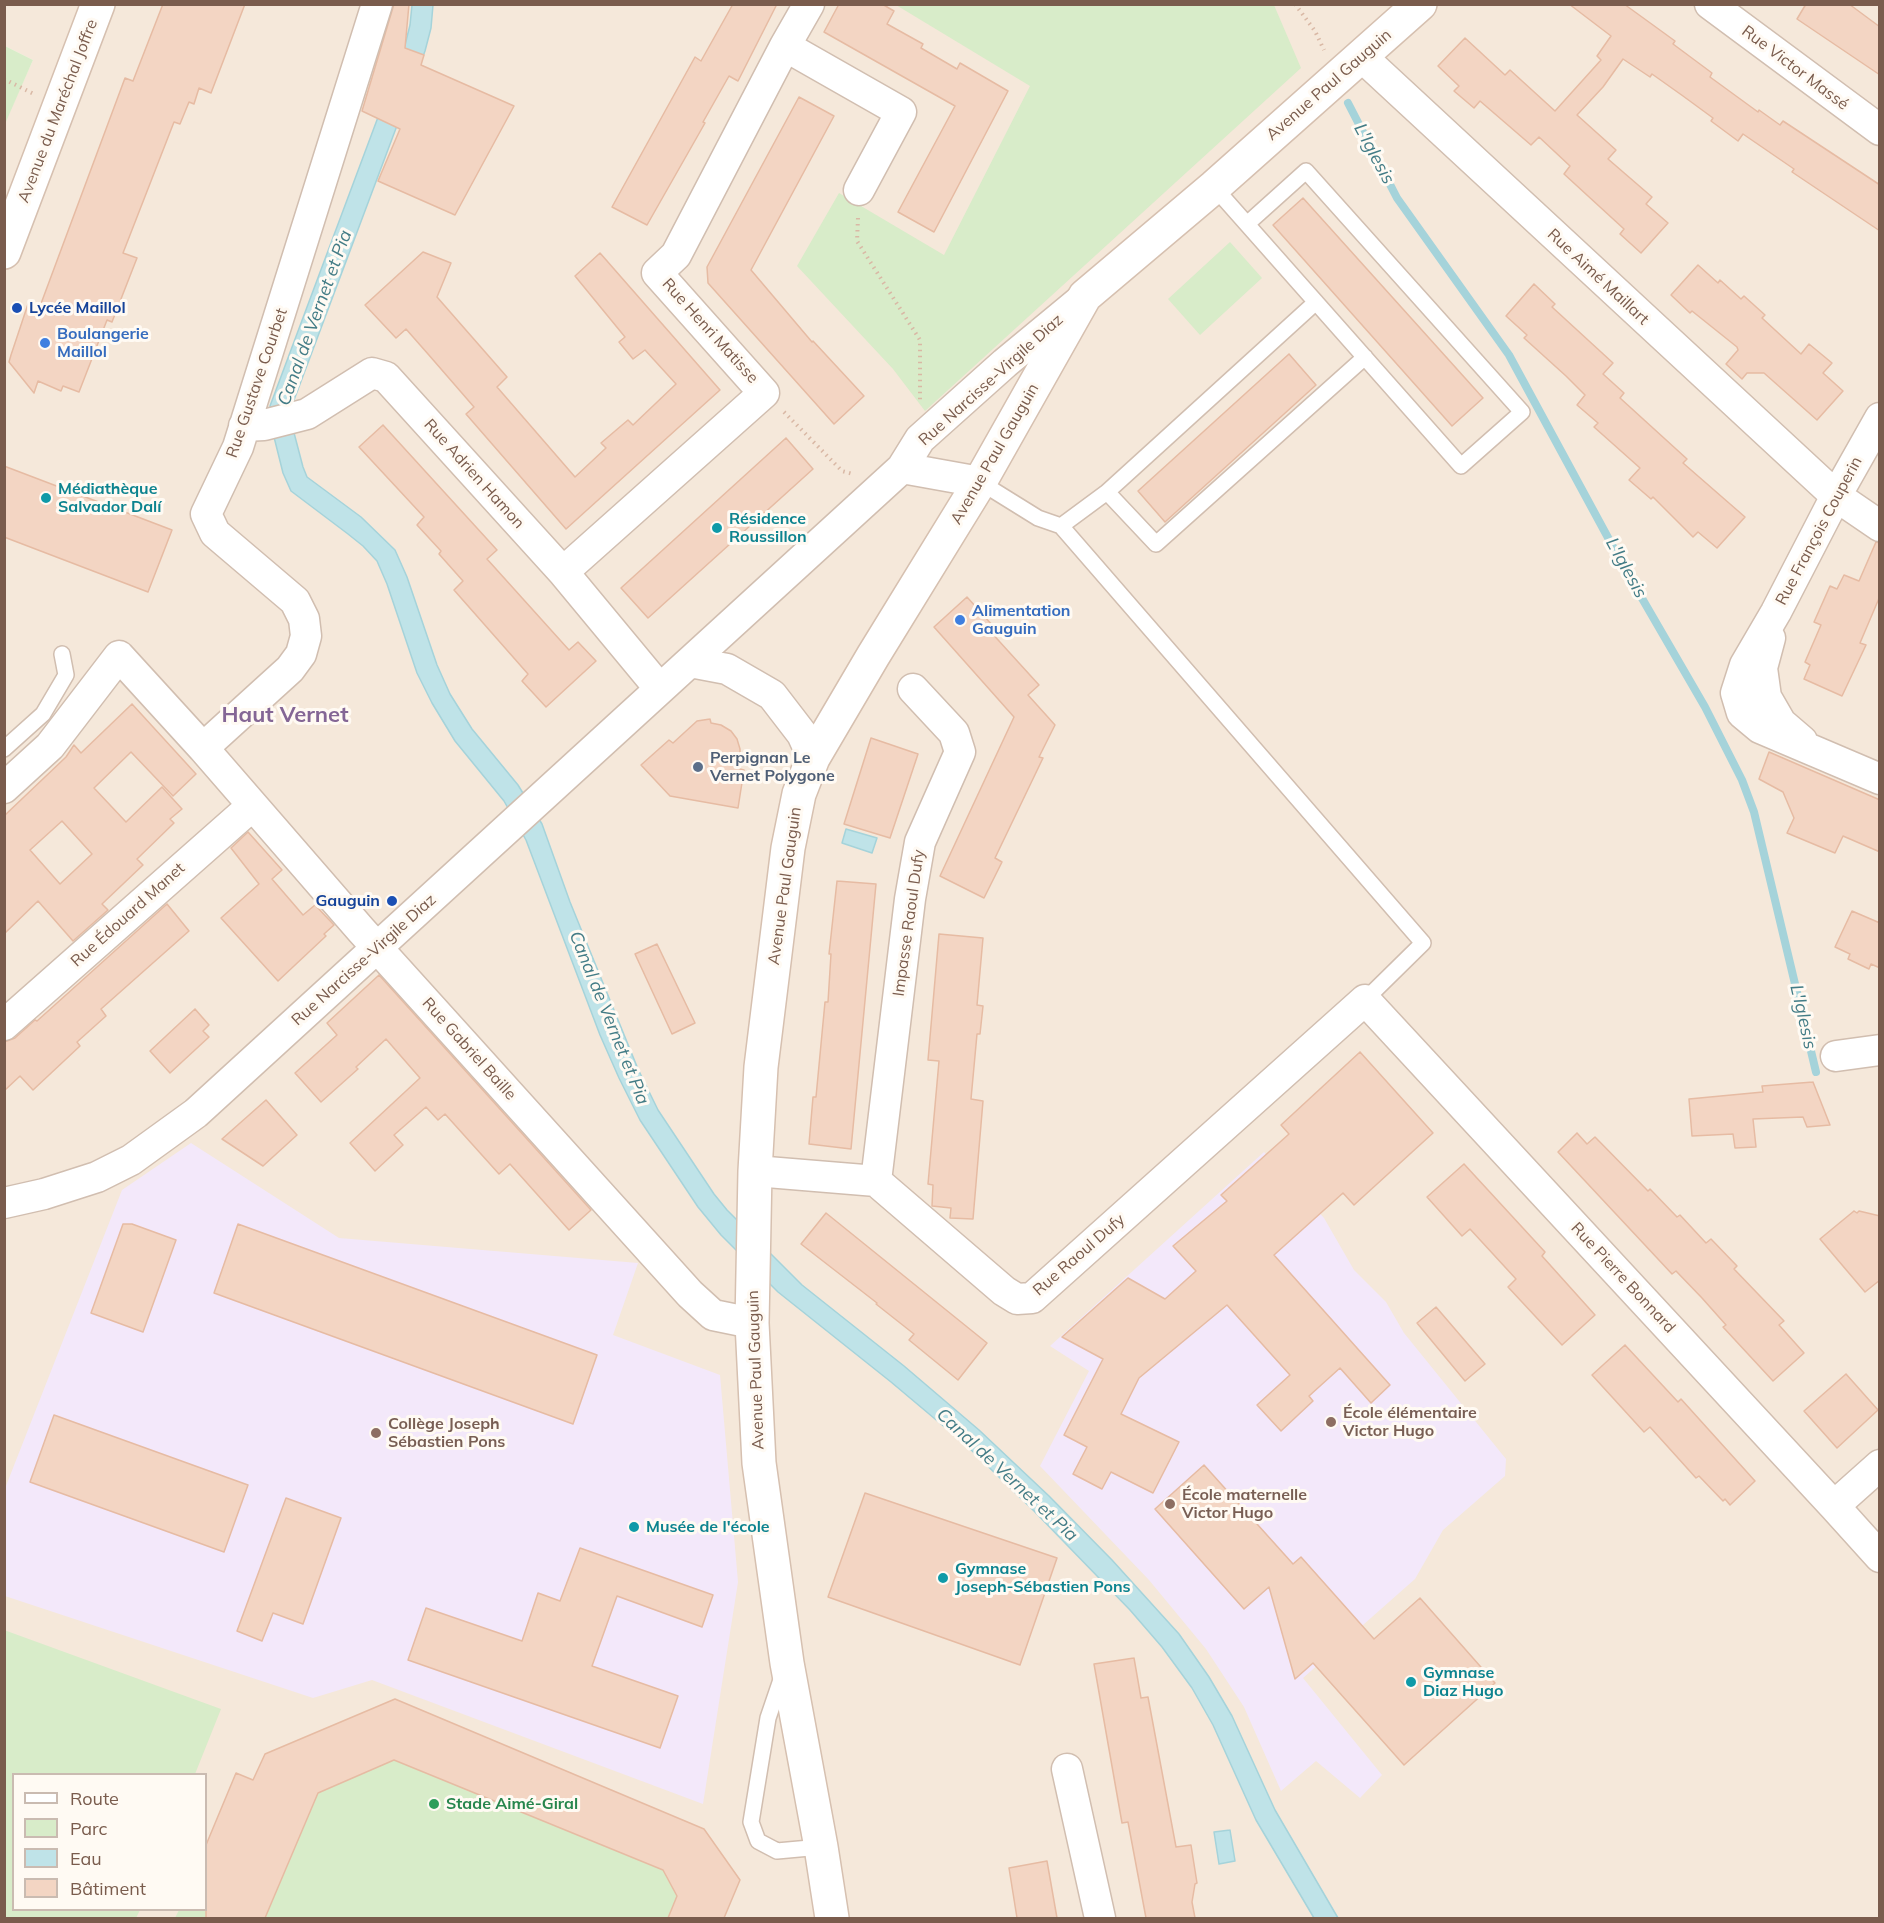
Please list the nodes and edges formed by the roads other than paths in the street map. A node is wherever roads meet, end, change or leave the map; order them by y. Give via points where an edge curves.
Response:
1 (98, 4) edge
2 (377, 4) edge
3 (809, 4) edge
4 (1420, 4) edge
5 (1710, 4) edge
6 (785, 46) junction
7 (1361, 56) junction
8 (1880, 130) edge
9 (1214, 187) junction
10 (859, 190) road end
11 (1247, 224) junction
12 (4, 252) edge
13 (1085, 296) junction
14 (1316, 302) junction
15 (1365, 357) junction
16 (1880, 418) edge
17 (254, 425) junction
18 (895, 475) junction
19 (980, 482) junction
20 (1107, 492) junction
21 (1836, 496) junction
22 (1061, 526) junction
23 (1880, 526) edge
24 (563, 572) junction
25 (62, 654) dead end
26 (690, 662) junction
27 (660, 689) junction
28 (913, 689) dead end
29 (203, 748) junction
30 (4, 749) edge
31 (813, 758) junction
32 (1880, 779) edge
33 (4, 788) edge
34 (252, 806) junction
35 (377, 948) junction
36 (1365, 1000) junction
37 (4, 1025) edge
38 (1880, 1050) edge
39 (1836, 1056) dead end
40 (755, 1171) junction
41 (876, 1181) junction
42 (4, 1203) edge
43 (752, 1323) junction
44 (1880, 1465) edge
45 (1834, 1506) junction
46 (1880, 1557) edge
47 (787, 1663) junction
48 (1067, 1770) dead end
49 (821, 1846) junction
50 (832, 1918) edge
51 (1100, 1918) edge

1 - 12 street, Avenue du Maréchal Joffre
2 - 17 street, Rue Gustave Courbet
3 - 6 street, Rue Henri Matisse
4 - 7 street, Avenue Paul Gauguin
5 - 8 street, Rue Victor Massé
6 - 10 street via 902,112
6 - 24 street, Rue Henri Matisse via 676,255 657,273 764,393
7 - 9 street, Avenue Paul Gauguin
7 - 21 street, Rue Aimé Maillart
9 - 11 lane
9 - 13 street, Avenue Paul Gauguin
11 - 14 lane
11 - 15 lane via 1306,171 1522,412 1461,466
13 - 18 street, Rue Narcisse-Virgile Diaz via 920,439
13 - 19 street, Avenue Paul Gauguin
14 - 15 lane
14 - 20 lane
15 - 20 lane via 1156,544
16 - 21 street, Rue François Couperin
17 - 24 street, Rue Adrien Hamon via 307,414 372,374 386,377
17 - 29 street, Rue Gustave Courbet via 238,447 206,514 215,533 295,601 306,636 301,654 290,669
18 - 19 street, Rue Narcisse-Virgile Diaz
18 - 26 street, Rue Narcisse-Virgile Diaz
19 - 22 lane via 1038,518
19 - 31 street, Avenue Paul Gauguin
20 - 22 lane
21 - 23 street, Rue Aimé Maillart
21 - 32 street, Rue François Couperin via 1776,612 1762,668 1766,698 1781,723 1812,749
22 - 36 lane via 1423,943
24 - 27 street, Rue Adrien Hamon
25 - 30 lane via 66,675 43,714
26 - 27 street, Rue Narcisse-Virgile Diaz
26 - 31 street via 727,669 772,695 802,734
27 - 35 street, Rue Narcisse-Virgile Diaz
28 - 41 street, Impasse Raoul Dufy via 954,733 960,752 918,854
29 - 33 street via 119,656 50,746
29 - 34 street, Rue Gabriel Baille
31 - 40 street, Avenue Paul Gauguin via 799,794 788,848 760,1067
34 - 35 street, Rue Gabriel Baille
34 - 37 street, Rue Édouard Manet
35 - 42 street, Rue Narcisse-Virgile Diaz via 196,1113 131,1160 97,1177
35 - 43 street, Rue Gabriel Baille via 690,1294 713,1315
36 - 41 street, Rue Raoul Dufy via 1032,1298 1017,1299 1004,1291
36 - 45 street, Rue Pierre Bonnard
38 - 39 street
40 - 41 street
40 - 43 street, Avenue Paul Gauguin
43 - 47 street, Avenue Paul Gauguin via 759,1463
44 - 45 street
45 - 46 street, Rue Pierre Bonnard
47 - 49 street, Avenue Paul Gauguin
47 - 49 lane via 768,1718 751,1822 758,1841 777,1851
48 - 51 street
49 - 50 street, Avenue Paul Gauguin

